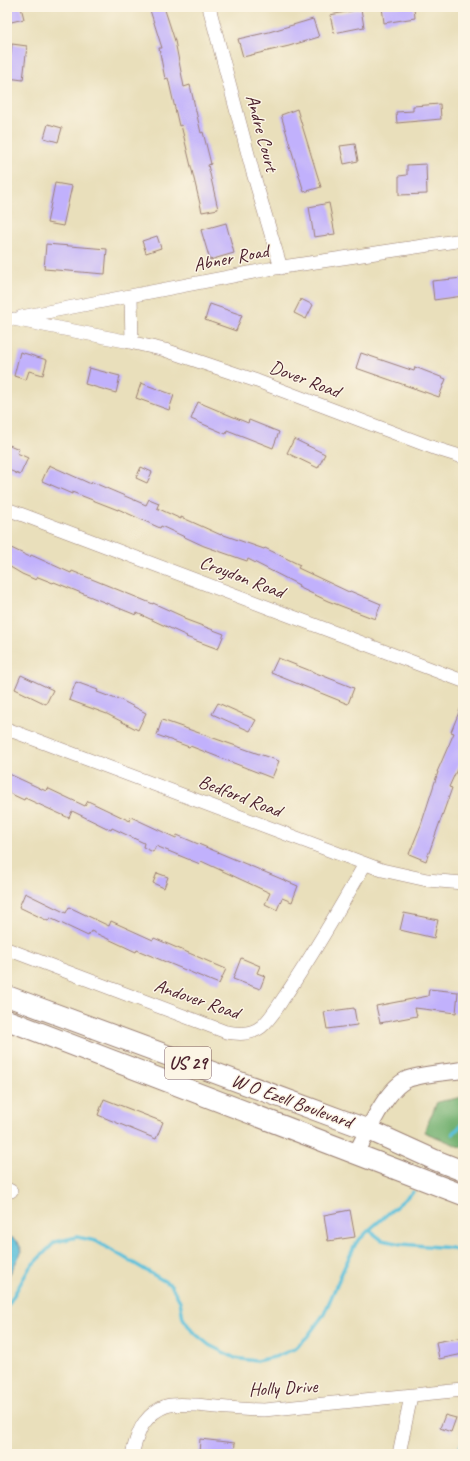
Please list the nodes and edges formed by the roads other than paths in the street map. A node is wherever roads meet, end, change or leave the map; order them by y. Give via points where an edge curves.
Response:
1 (209, 7) edge
2 (463, 240) edge
3 (281, 268) junction
4 (131, 296) junction
5 (10, 319) edge
6 (132, 342) junction
7 (463, 457) edge
8 (7, 509) edge
9 (463, 681) edge
10 (7, 729) edge
11 (364, 864) junction
12 (463, 883) edge
13 (7, 949) edge
14 (7, 996) edge
15 (7, 1020) edge
16 (463, 1070) edge
17 (369, 1130) junction
18 (356, 1154) junction
19 (463, 1171) edge
20 (463, 1196) edge
21 (463, 1390) edge
22 (411, 1396) junction
23 (132, 1454) edge
24 (399, 1454) edge

1 - 3 street, Andre Court
2 - 3 street, Abner Road
3 - 4 street, Abner Road
4 - 5 street, Abner Road
4 - 6 street
5 - 6 street, Dover Road
6 - 7 street, Dover Road via 258,381
8 - 9 street, Croydon Road
10 - 11 street, Bedford Road
11 - 12 street, Bedford Road via 404,876
11 - 13 street, Andover Road via 335,917 294,982 268,1019 260,1028 249,1033 226,1032
14 - 17 main road, W O Ezell Boulevard / US 29
15 - 18 main road, W O Ezell Boulevard / US 29
16 - 17 street via 403,1082 392,1091
17 - 18 street
17 - 19 main road, W O Ezell Boulevard / US 29
18 - 20 main road, W O Ezell Boulevard / US 29
21 - 22 street, Holly Drive
22 - 23 street, Holly Drive via 264,1410 176,1404 166,1406 149,1416 143,1424
22 - 24 street

